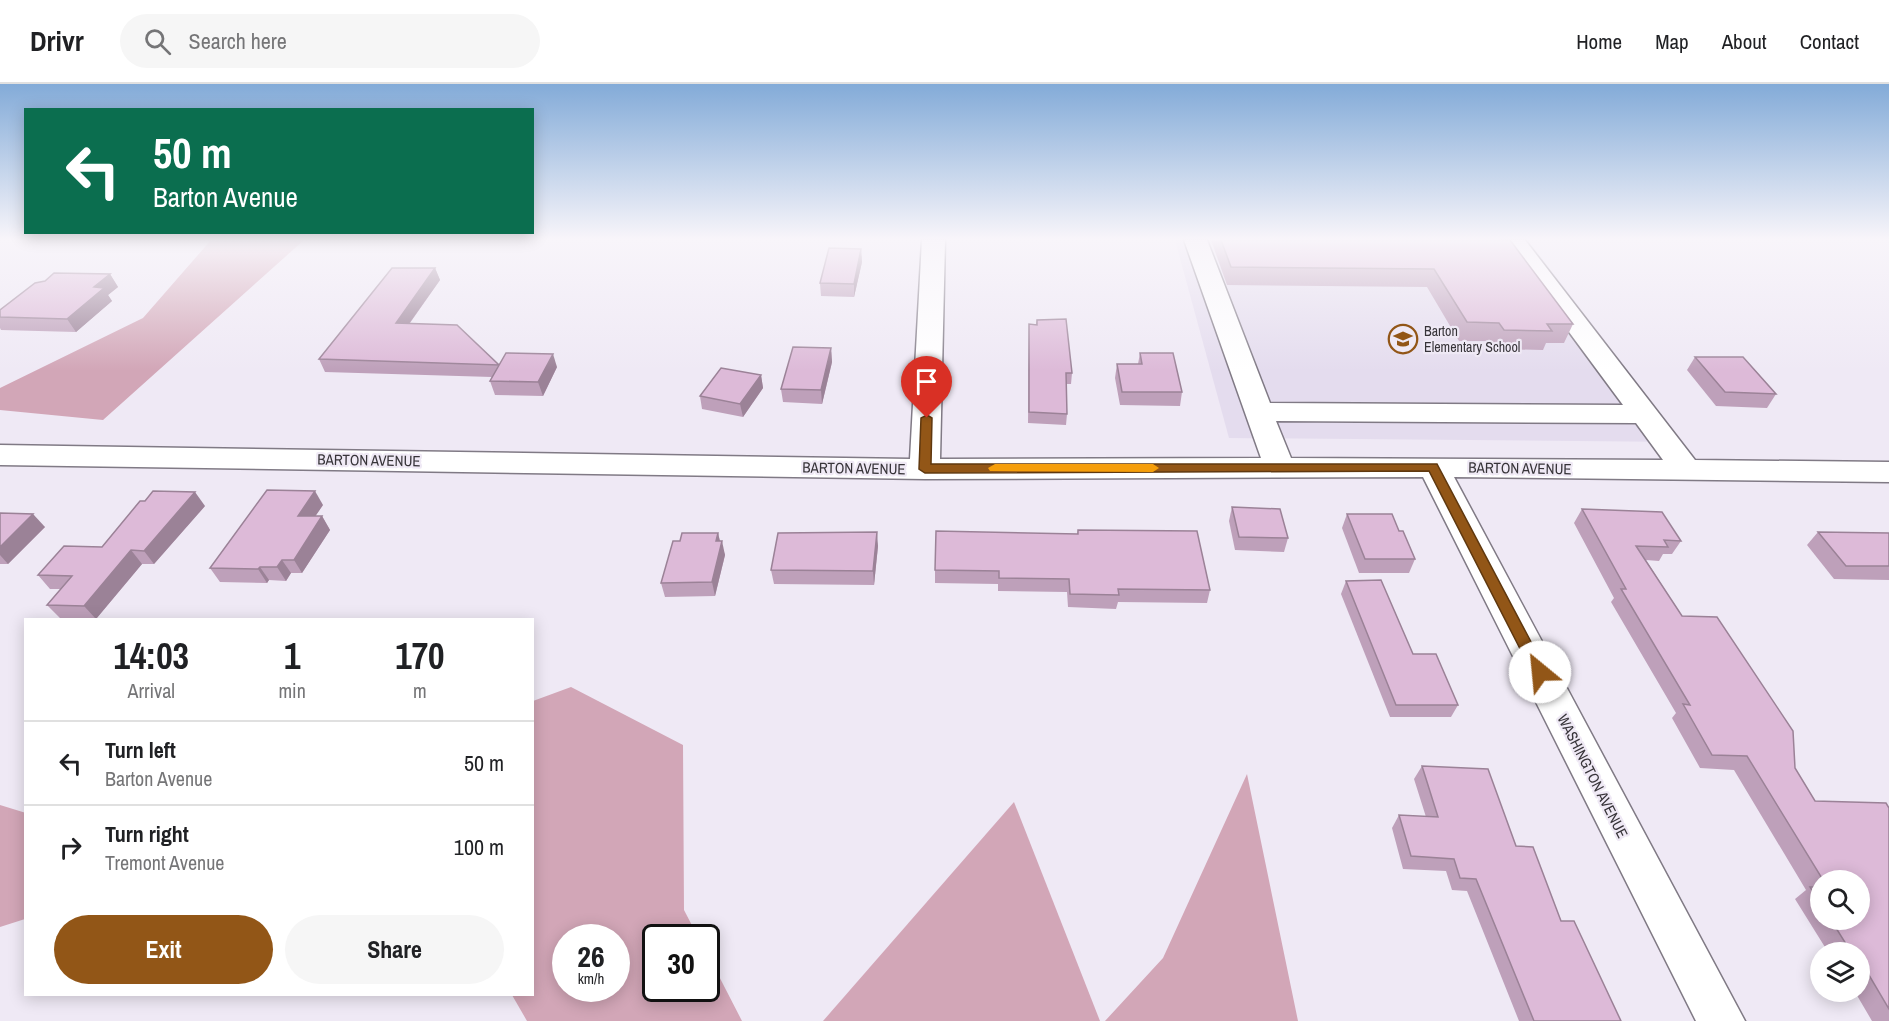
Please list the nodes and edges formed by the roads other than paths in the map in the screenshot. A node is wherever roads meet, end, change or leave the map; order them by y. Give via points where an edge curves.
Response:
1 (931, 284) edge
2 (1211, 284) edge
3 (1545, 284) edge
4 (1258, 412) junction
5 (1642, 414) junction
6 (0, 455) edge
7 (1279, 467) junction
8 (1433, 467) junction
9 (925, 469) junction
10 (1686, 469) junction
11 (1889, 472) edge
12 (1721, 1021) edge

1 - 9 street
2 - 4 street
3 - 5 street
4 - 5 street
4 - 7 street
5 - 10 street
6 - 9 street, BARTON AVENUE
7 - 8 street, BARTON AVENUE
7 - 9 street, BARTON AVENUE
8 - 10 street, BARTON AVENUE
8 - 12 street, WASHINGTON AVENUE
10 - 11 street, BARTON AVENUE

